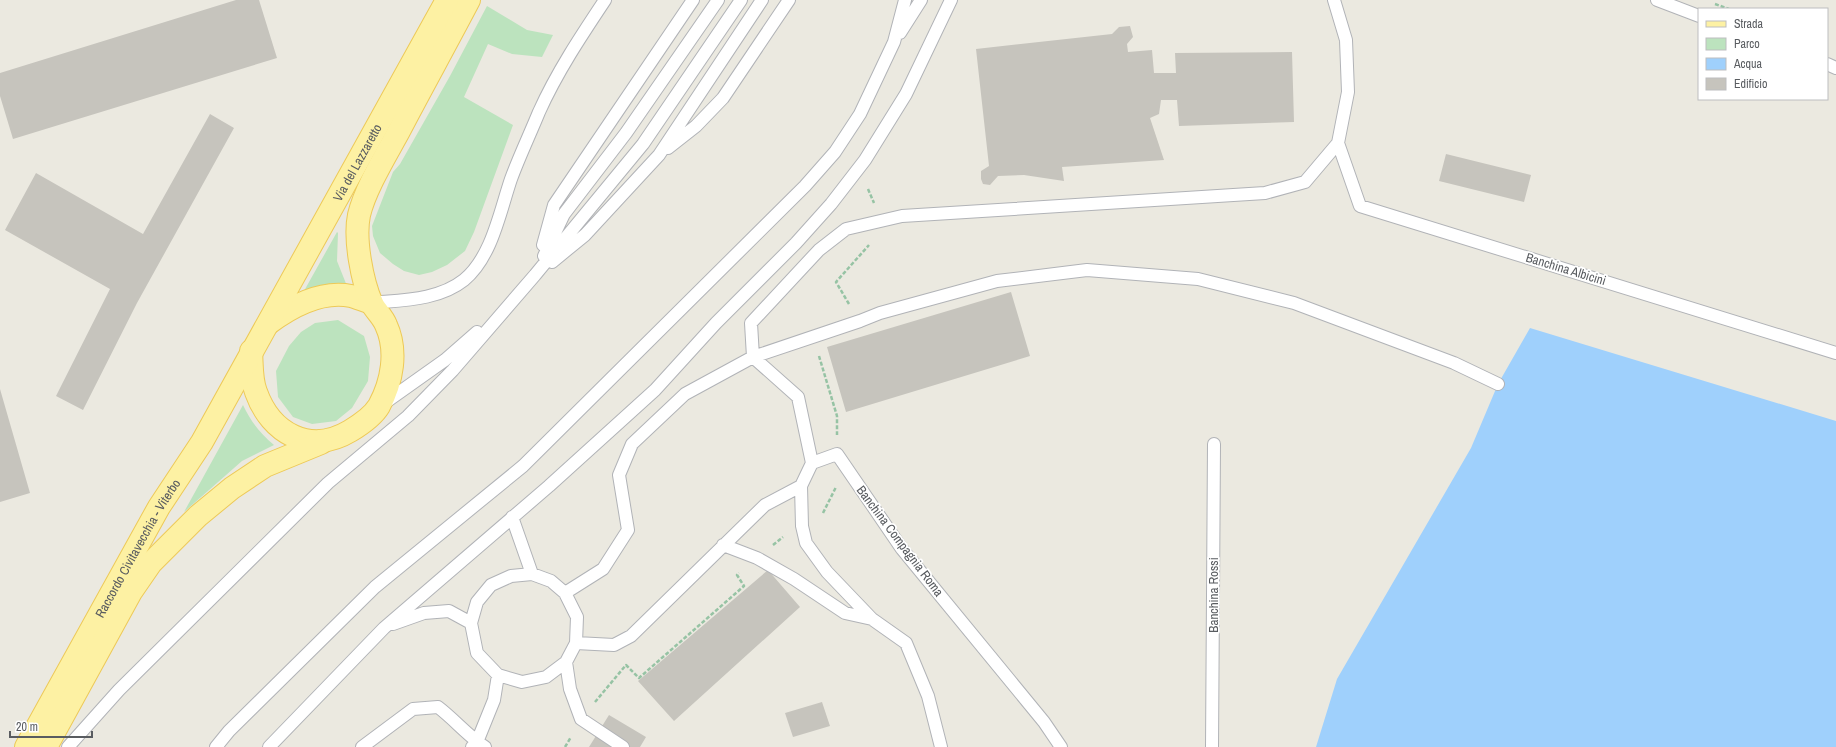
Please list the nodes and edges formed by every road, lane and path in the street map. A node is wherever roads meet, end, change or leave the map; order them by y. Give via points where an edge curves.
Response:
1 (447, 0) edge
2 (469, 0) edge
3 (605, 0) edge
4 (693, 0) edge
5 (718, 0) edge
6 (741, 0) edge
7 (762, 0) edge
8 (789, 0) edge
9 (905, 0) edge
10 (921, 0) edge
11 (950, 0) edge
12 (1334, 0) edge
13 (1657, 0) edge
14 (1698, 16) edge
15 (894, 42) junction
16 (1338, 143) junction
17 (659, 155) junction
18 (535, 275) junction
19 (372, 303) junction
20 (503, 310) junction
21 (266, 325) junction
22 (251, 351) junction
23 (1836, 353) edge
24 (753, 357) junction
25 (1498, 384) dead end
26 (378, 408) junction
27 (322, 442) junction
28 (1214, 444) dead end
29 (812, 463) junction
30 (801, 486) junction
31 (512, 517) junction
32 (723, 545) junction
33 (532, 574) junction
34 (565, 593) junction
35 (872, 619) junction
36 (471, 623) junction
37 (384, 628) junction
38 (576, 643) junction
39 (566, 662) junction
40 (498, 675) junction
41 (478, 745) edge
42 (26, 747) edge
43 (46, 747) edge
44 (68, 747) edge
45 (216, 747) edge
46 (269, 747) edge
47 (362, 747) edge
48 (623, 747) edge
49 (941, 747) edge
50 (1061, 747) edge
51 (1212, 747) edge

1 - 21 main road, Via del Lazzaretto
2 - 19 main road, Via del Lazzaretto via 376,173 359,215 357,241 361,268
3 - 19 lane via 576,44 540,110 512,178 489,247 474,268 465,279 437,294
4 - 18 lane via 554,205
5 - 18 lane via 626,134 564,214
6 - 18 lane via 643,144
7 - 17 lane
8 - 17 lane via 723,98 696,126
9 - 15 lane
10 - 15 lane
11 - 31 lane via 906,94 865,160 831,204 655,390
12 - 16 lane via 1346,40 1348,92
13 - 14 lane
15 - 45 lane via 860,114 835,152 805,186 523,466 375,587
16 - 23 lane, Banchina Albicini via 1360,206
16 - 24 lane via 1305,182 1265,193 902,216 846,229 820,250 751,323
17 - 18 lane via 585,235
18 - 20 lane
19 - 21 main road via 350,296 327,296 301,302
19 - 26 main road, Via del Lazzaretto via 386,326 393,350 390,382
20 - 26 lane via 444,360
20 - 44 lane via 453,370 408,416 328,483 119,690
21 - 22 main road, Via del Lazzaretto
22 - 27 main road via 255,391 264,411 280,428 300,440
22 - 42 main road, Raccordo Civitavecchia - Viterbo via 202,442 159,507
24 - 25 lane via 880,313 997,281 1087,270 1198,279 1294,303 1454,362
24 - 29 lane via 798,397
24 - 34 lane via 685,394 632,444 619,475 628,530 603,569
26 - 27 main road, Raccordo Civitavecchia - Viterbo via 360,425 341,436
27 - 43 main road, Raccordo Civitavecchia - Viterbo via 265,466 232,488 198,516 151,564 131,592
28 - 51 lane, Banchina Rossi
29 - 30 lane
29 - 50 lane, Banchina Compagnia Roma via 837,454 902,548 1044,722
30 - 32 lane via 765,505
30 - 35 lane via 802,526 806,543 827,572
31 - 33 lane
31 - 37 lane
32 - 35 lane via 757,558 794,579 844,613
32 - 38 lane via 631,636 614,645
33 - 34 lane via 551,581
33 - 36 lane via 511,576 491,585 477,602
34 - 38 lane via 577,617
35 - 49 lane via 906,643 928,696
36 - 37 lane via 450,611 424,613
36 - 40 lane via 477,653
37 - 46 lane
38 - 39 lane
39 - 40 lane via 546,677 522,682
39 - 48 lane via 570,689 581,719
40 - 41 lane via 494,700
41 - 47 lane via 455,720 438,707 413,709

